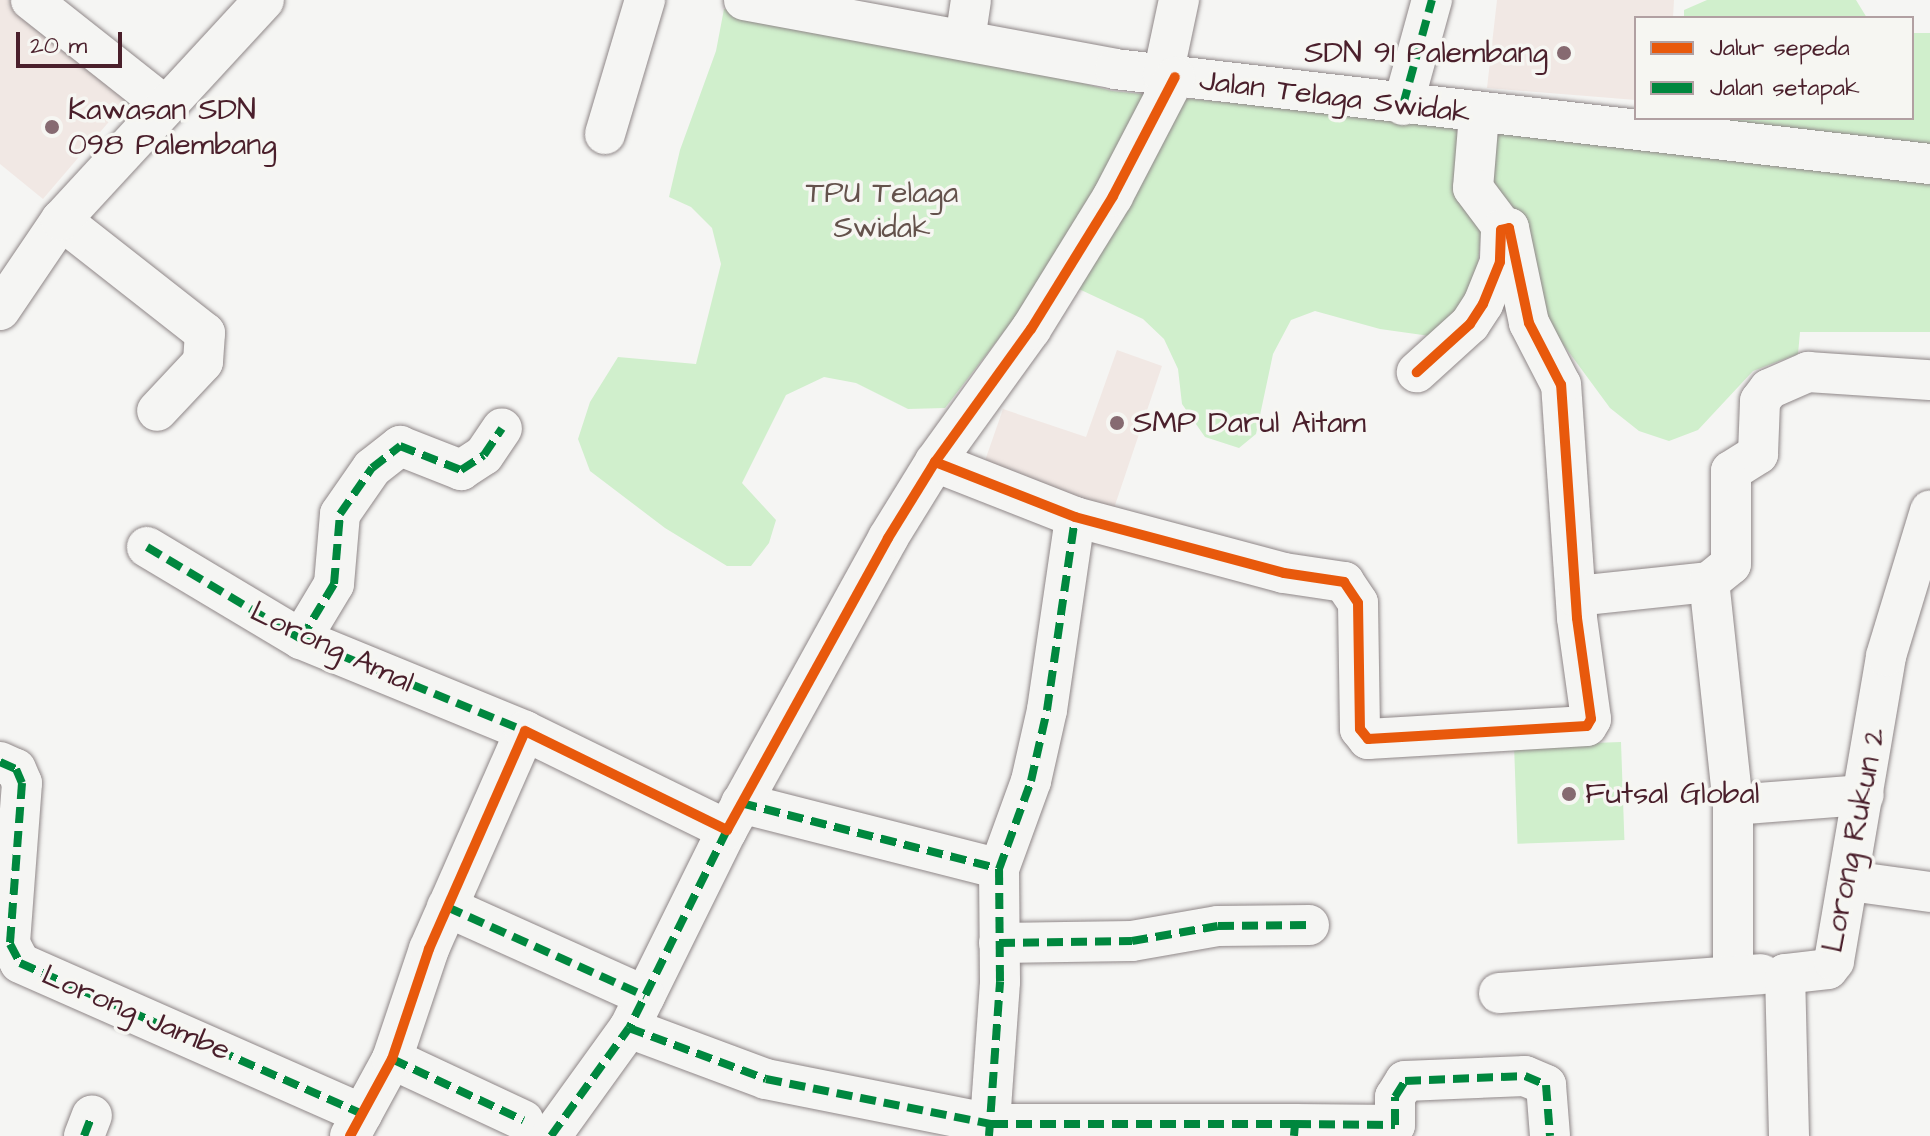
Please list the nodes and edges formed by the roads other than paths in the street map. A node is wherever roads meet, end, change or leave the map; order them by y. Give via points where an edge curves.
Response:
1 (31, 0) edge
2 (264, 0) edge
3 (645, 0) edge
4 (744, 0) edge
5 (971, 0) edge
6 (1179, 0) edge
7 (1432, 0) edge
8 (965, 40) junction
9 (1169, 76) junction
10 (1403, 105) junction
11 (165, 106) junction
12 (1479, 115) junction
13 (605, 134) dead end
14 (1930, 164) edge
15 (61, 220) junction
16 (1503, 228) junction
17 (0, 310) edge
18 (1417, 372) dead end
19 (1930, 380) edge
20 (157, 411) dead end
21 (502, 428) dead end
22 (935, 462) junction
23 (1930, 511) edge
24 (1075, 517) junction
25 (147, 547) dead end
26 (1709, 582) junction
27 (1577, 607) junction
28 (301, 639) junction
29 (525, 731) junction
30 (0, 762) edge
31 (1864, 795) junction
32 (1733, 805) junction
33 (734, 816) junction
34 (999, 869) junction
35 (1850, 881) junction
36 (1930, 892) edge
37 (447, 907) junction
38 (6, 910) edge
39 (1309, 925) dead end
40 (999, 943) junction
41 (1733, 973) junction
42 (1785, 974) junction
43 (1499, 993) dead end
44 (637, 1012) junction
45 (392, 1059) junction
46 (356, 1125) edge
47 (537, 1128) edge
48 (990, 1130) edge
49 (1295, 1130) edge
50 (1550, 1136) edge
51 (1789, 1136) edge

1 - 11 street
2 - 11 street
3 - 13 street
4 - 8 street, Jalan Telaga Swidak
5 - 8 street
6 - 9 street
7 - 10 street
8 - 9 street, Jalan Telaga Swidak
9 - 10 street, Jalan Telaga Swidak
9 - 22 street via 1113,196 1031,329
10 - 12 street, Jalan Telaga Swidak
11 - 15 street
12 - 14 street, Jalan Telaga Swidak
12 - 16 street via 1473,188
15 - 17 street
15 - 20 street via 205,333 203,362
16 - 18 street via 1494,283 1483,304 1470,324
16 - 27 street via 1511,230 1529,323 1561,385
19 - 26 street via 1808,372 1764,392 1758,454 1731,471 1731,564
21 - 28 street via 484,455 461,470 400,446 372,468 340,514 334,584
22 - 24 street
22 - 33 street
23 - 31 street, Lorong Rukun 2 via 1886,656
24 - 27 street via 1284,573 1344,582 1358,603 1363,736 1376,742 1590,723
24 - 34 street via 1047,710 1031,781
25 - 28 street, Lorong Amal
26 - 27 street
26 - 32 street
28 - 29 street, Lorong Amal
29 - 33 street, Lorong Amal
29 - 37 street
30 - 38 street, Lorong Jambe via 16,769 22,783
31 - 32 street
31 - 35 street, Lorong Rukun 2
32 - 41 street
33 - 34 street, Lorong Amal
33 - 44 street
34 - 40 street
35 - 36 street
35 - 42 street, Lorong Rukun 2 via 1831,965
37 - 44 street
37 - 45 street
38 - 46 street, Lorong Jambe via 10,944 20,963
39 - 40 street via 1218,926 1132,941
40 - 48 street
41 - 42 street
41 - 43 street
42 - 51 street, Lorong Rukun 2
44 - 47 street
44 - 48 street via 766,1079
45 - 46 street
45 - 47 street
48 - 49 street
49 - 50 street via 1395,1125 1395,1097 1405,1081 1525,1076 1546,1085

